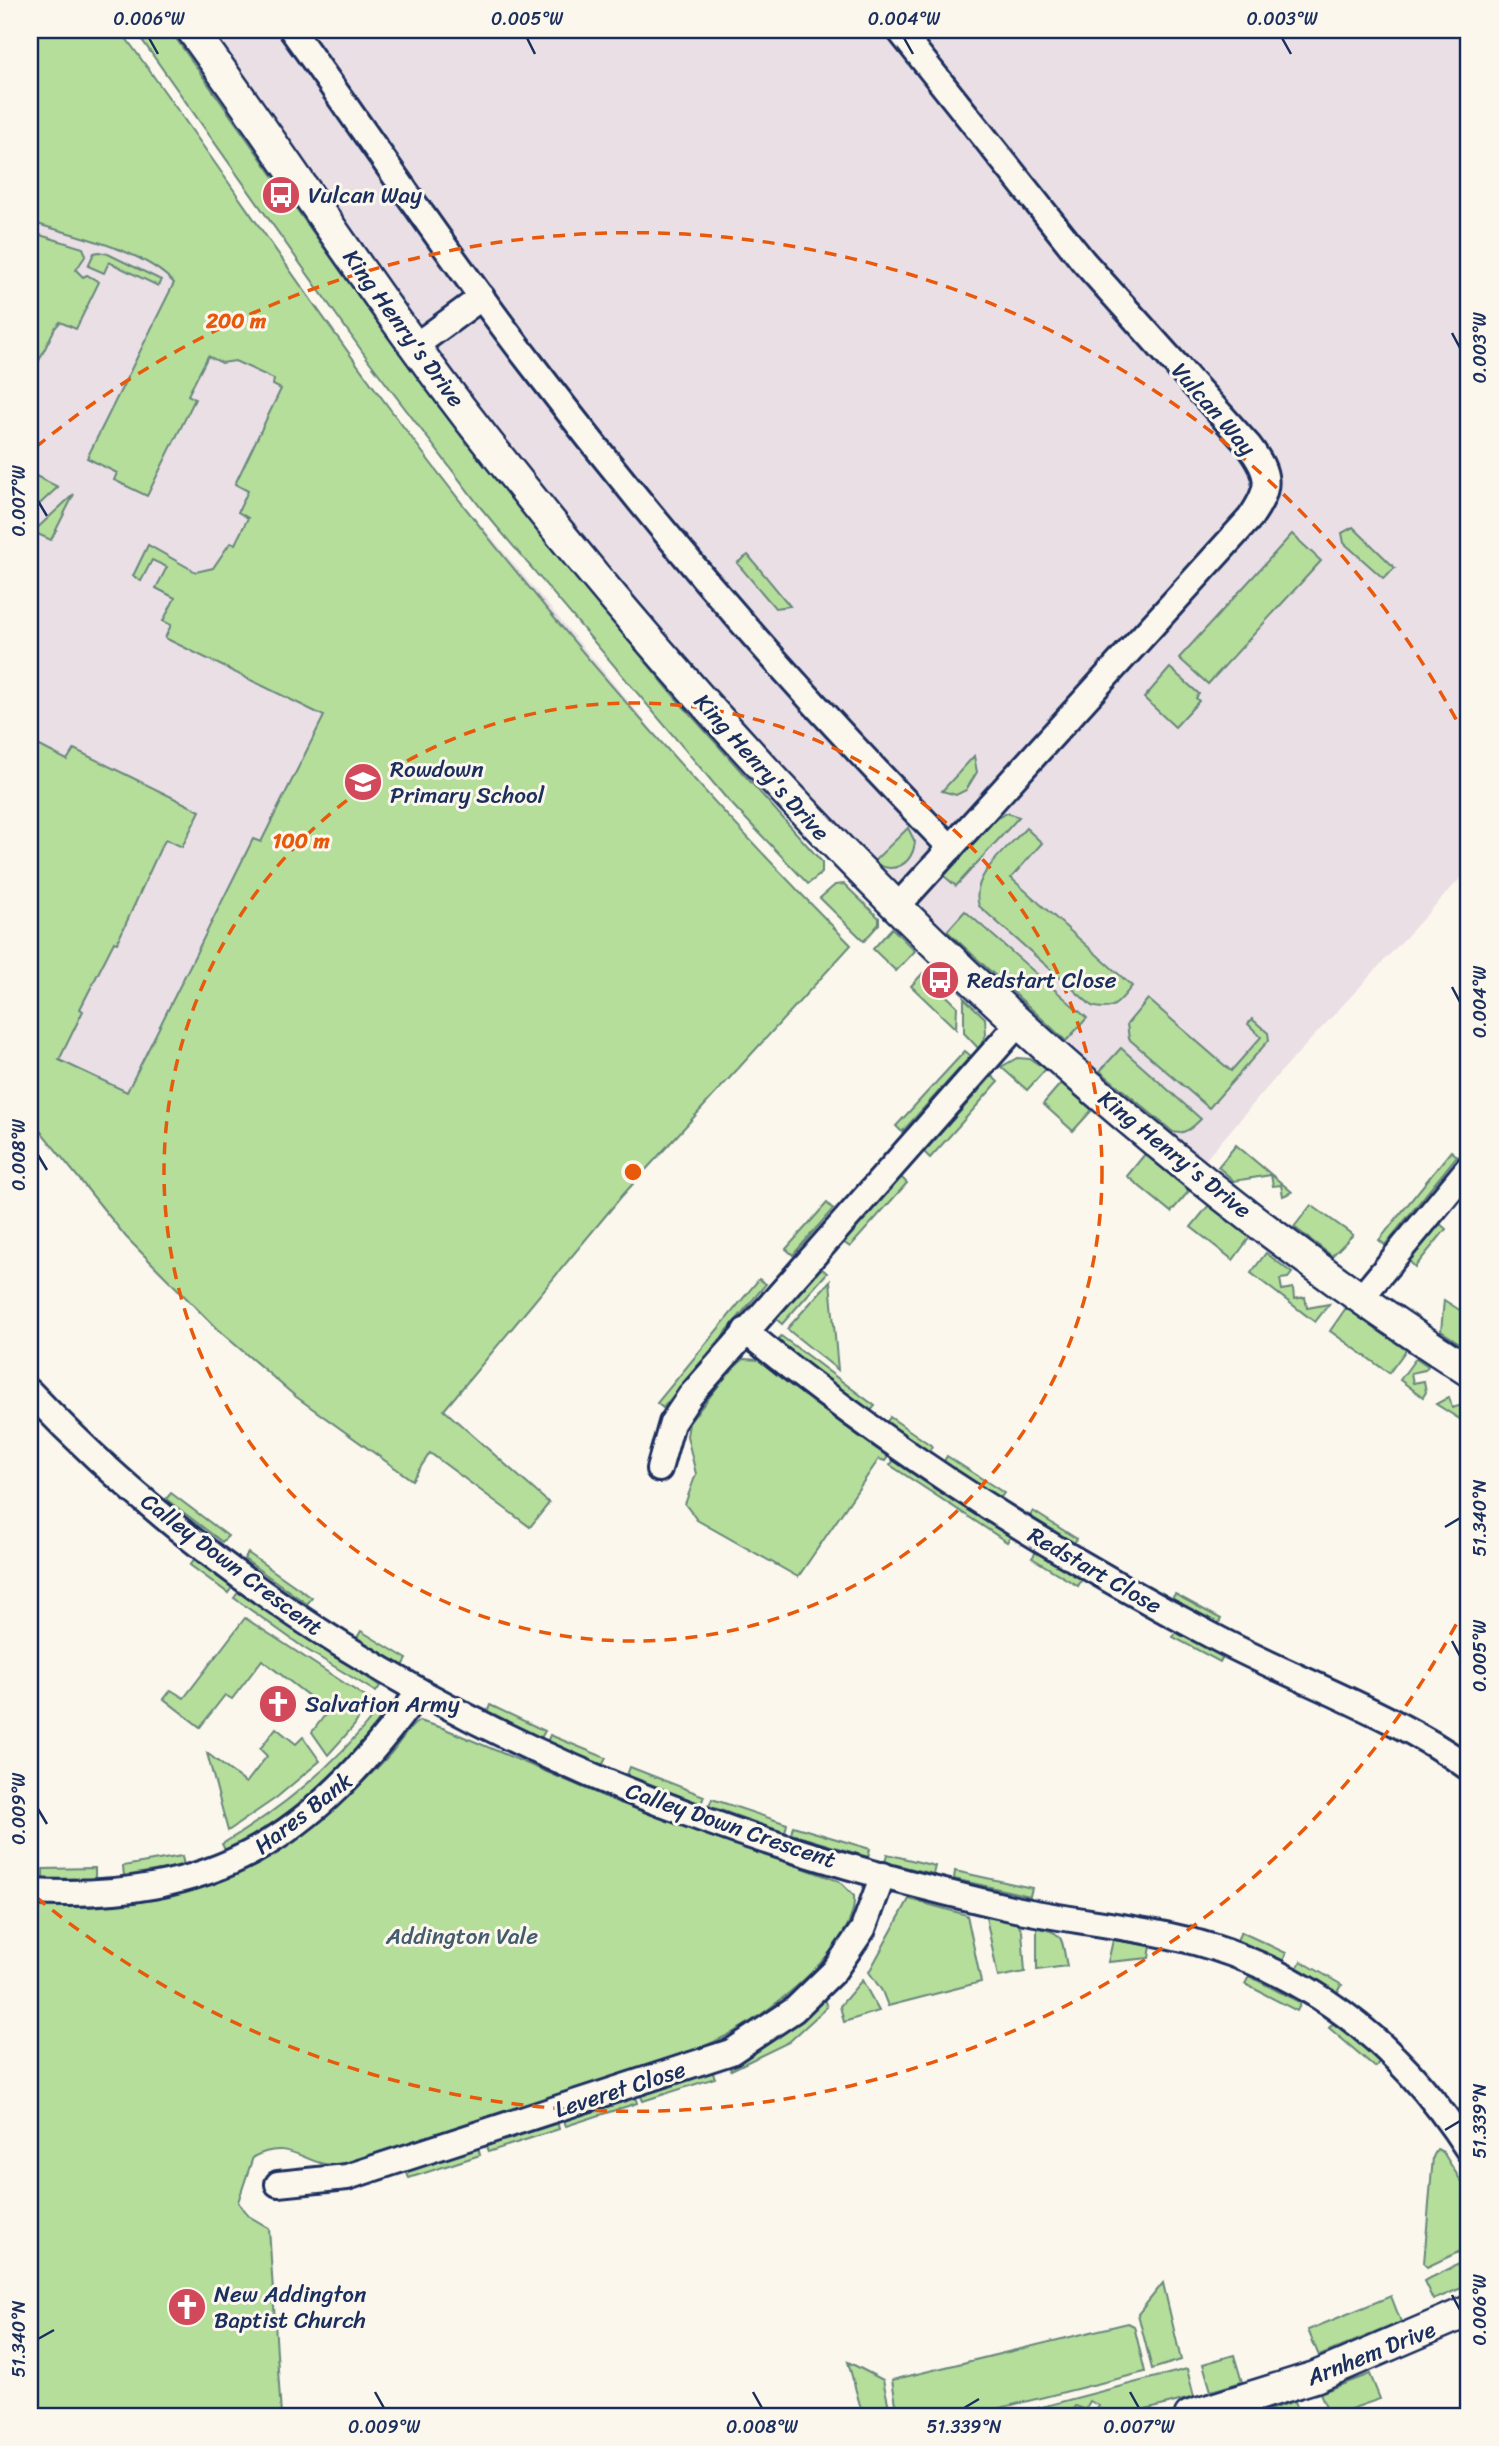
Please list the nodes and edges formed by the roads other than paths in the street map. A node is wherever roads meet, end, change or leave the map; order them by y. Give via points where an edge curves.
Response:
1 (192, 30) edge
2 (292, 30) edge
3 (899, 30) edge
4 (482, 297) junction
5 (415, 346) junction
6 (951, 848) junction
7 (895, 908) junction
8 (1019, 1023) junction
9 (1469, 1167) edge
10 (1361, 1298) junction
11 (745, 1331) junction
12 (1469, 1371) edge
13 (30, 1392) edge
14 (659, 1469) dead end
15 (418, 1693) junction
16 (1469, 1768) edge
17 (883, 1875) junction
18 (30, 1892) edge
19 (1469, 2151) edge
20 (278, 2184) dead end
21 (1469, 2311) edge
22 (1190, 2416) edge

1 - 5 street, King Henry's Drive
2 - 4 street
3 - 6 street, Vulcan Way via 1083,261 1249,446 1266,483 1266,492 1250,518
4 - 5 street
4 - 6 street via 664,530 828,720
5 - 7 street, King Henry's Drive via 508,468 680,675
6 - 7 street, Vulcan Way
7 - 8 street, King Henry's Drive
8 - 10 street, King Henry's Drive via 1195,1172
8 - 11 street
9 - 10 street
10 - 12 street, King Henry's Drive
11 - 14 street via 679,1411
11 - 16 street, Redstart Close via 841,1406 1015,1524 1158,1607 1422,1738
13 - 15 street, Calley Down Crescent via 127,1484 221,1561
15 - 17 street, Calley Down Crescent via 506,1739 654,1802
15 - 18 street, Hares Bank via 362,1766 289,1829 247,1857 210,1872 154,1885
17 - 19 street, Calley Down Crescent via 1015,1908 1204,1945 1266,1969 1335,2007 1374,2036 1422,2088
17 - 20 street, Leveret Close via 863,1929 834,1971 794,2010 731,2052 347,2177
21 - 22 street, Arnhem Drive via 1315,2377

